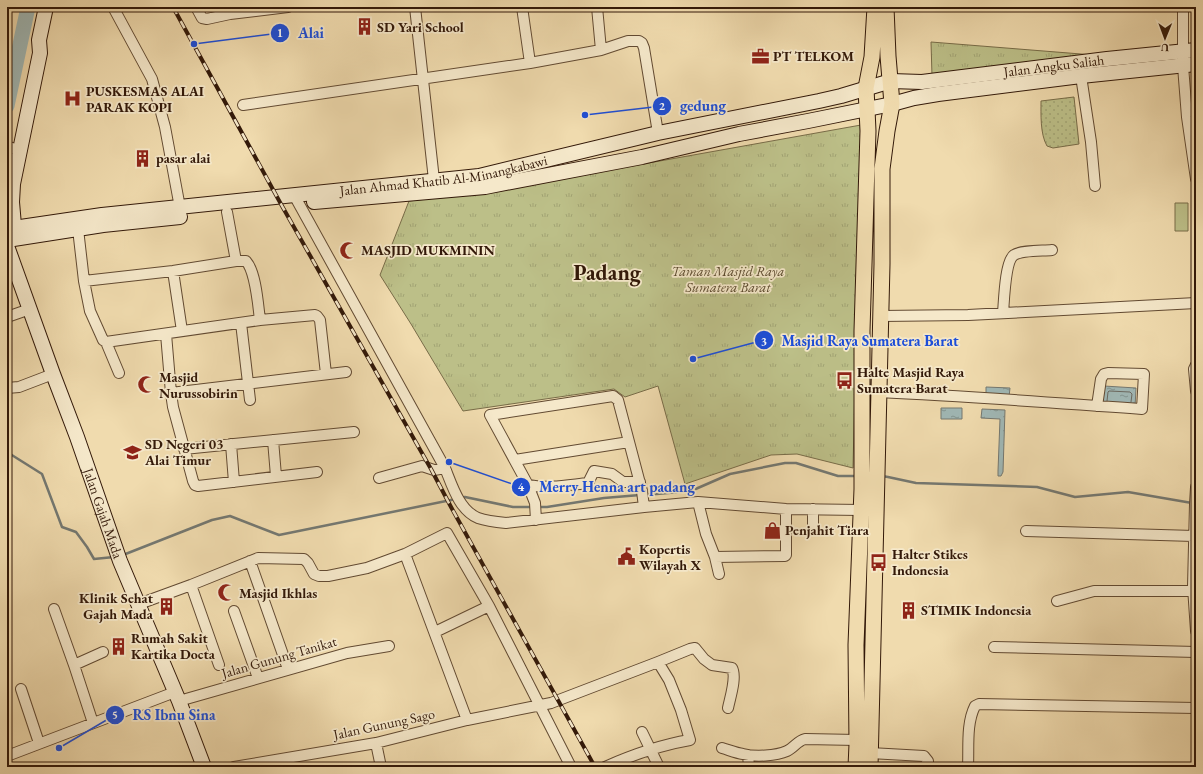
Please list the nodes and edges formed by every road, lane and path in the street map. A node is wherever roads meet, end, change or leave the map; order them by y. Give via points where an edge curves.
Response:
1 (46, 7) edge
2 (113, 7) edge
3 (196, 7) edge
4 (288, 7) edge
5 (415, 7) edge
6 (522, 7) edge
7 (597, 7) edge
8 (875, 7) edge
9 (886, 7) edge
10 (1183, 7) edge
11 (230, 10) edge
12 (39, 40) junction
13 (601, 50) junction
14 (1189, 58) edge
15 (530, 63) junction
16 (1081, 76) junction
17 (422, 79) junction
18 (891, 81) junction
19 (866, 88) junction
20 (892, 104) junction
21 (243, 105) dead end
22 (866, 109) junction
23 (658, 133) junction
24 (9, 148) edge
25 (540, 161) junction
26 (7, 168) edge
27 (543, 176) junction
28 (1196, 179) edge
29 (434, 180) junction
30 (1095, 186) dead end
31 (297, 199) junction
32 (181, 212) junction
33 (227, 212) junction
34 (103, 220) junction
35 (78, 229) junction
36 (10, 239) edge
37 (1052, 250) dead end
38 (236, 261) junction
39 (173, 271) junction
40 (84, 281) junction
41 (1196, 303) edge
42 (30, 309) junction
43 (1003, 313) junction
44 (881, 316) junction
45 (7, 317) edge
46 (260, 320) junction
47 (241, 323) junction
48 (182, 331) junction
49 (166, 334) junction
50 (106, 342) junction
51 (1196, 365) edge
52 (346, 372) dead end
53 (119, 373) dead end
54 (53, 374) junction
55 (326, 374) junction
56 (249, 384) junction
57 (7, 388) edge
58 (1196, 390) edge
59 (879, 392) junction
60 (171, 393) junction
61 (250, 400) dead end
62 (1097, 406) junction
63 (354, 432) dead end
64 (273, 440) junction
65 (630, 442) junction
66 (231, 444) junction
67 (184, 449) junction
68 (515, 460) junction
69 (445, 468) junction
70 (317, 472) dead end
71 (276, 476) junction
72 (379, 478) dead end
73 (234, 482) junction
74 (528, 485) junction
75 (642, 495) junction
76 (1195, 495) edge
77 (698, 502) junction
78 (786, 509) junction
79 (813, 509) junction
80 (861, 510) junction
81 (536, 512) junction
82 (813, 526) dead end
83 (1026, 531) dead end
84 (1194, 536) junction
85 (405, 554) junction
86 (715, 557) junction
87 (250, 561) junction
88 (719, 574) dead end
89 (191, 585) junction
90 (1194, 588) edge
91 (1057, 601) dead end
92 (138, 604) junction
93 (489, 606) junction
94 (54, 609) dead end
95 (234, 612) dead end
96 (1196, 631) edge
97 (435, 632) junction
98 (389, 646) dead end
99 (994, 647) dead end
100 (103, 652) dead end
101 (1196, 652) edge
102 (658, 662) junction
103 (74, 665) junction
104 (219, 665) dead end
105 (288, 669) junction
106 (258, 678) junction
107 (21, 689) dead end
108 (177, 697) junction
109 (539, 705) junction
110 (728, 708) dead end
111 (1196, 708) edge
112 (864, 712) junction
113 (467, 720) junction
114 (93, 724) junction
115 (642, 732) dead end
116 (857, 740) junction
117 (376, 742) junction
118 (39, 743) junction
119 (722, 748) dead end
120 (650, 750) junction
121 (748, 755) junction
122 (7, 756) edge
123 (870, 760) edge
124 (204, 767) edge
125 (234, 767) edge
126 (381, 767) edge
127 (571, 767) edge
128 (605, 767) edge
129 (659, 767) edge
130 (749, 767) edge
131 (856, 767) edge
132 (928, 767) edge
133 (968, 767) edge

1 - 12 main road
2 - 32 street via 152,79 165,127
3 - 11 street via 202,18 206,19
4 - 11 street
5 - 17 street
6 - 15 street
7 - 13 street
8 - 19 main road via 872,56
9 - 18 main road
10 - 14 street
12 - 24 main road via 33,51
12 - 36 main road, Jalan Gajah Mada via 40,53 13,184
13 - 15 street
13 - 23 street via 628,41 636,40 642,43
14 - 16 main road, Jalan Angku Saliah
14 - 18 main road, Jalan Angku Saliah via 1107,59 912,82
14 - 28 street via 1187,117
15 - 17 street
16 - 20 main road, Jalan Angku Saliah via 938,94
16 - 30 street
17 - 21 street
17 - 29 street
18 - 19 main road, Jalan Ahmad Khatib Al-Minangkabawi
18 - 20 main road
19 - 22 main road
19 - 23 main road, Jalan Ahmad Khatib Al-Minangkabawi via 819,101
20 - 22 main road, Jalan Ahmad Khatib Al-Minangkabawi
20 - 44 main road via 882,169
22 - 27 main road, Jalan Ahmad Khatib Al-Minangkabawi
22 - 80 main road via 868,131 862,331
23 - 25 main road, Jalan Ahmad Khatib Al-Minangkabawi
24 - 26 main road
25 - 27 main road
25 - 29 main road, Jalan Ahmad Khatib Al-Minangkabawi via 479,176
27 - 31 main road, Jalan Ahmad Khatib Al-Minangkabawi via 485,187
29 - 31 main road, Jalan Ahmad Khatib Al-Minangkabawi
31 - 32 main road, Jalan Ahmad Khatib Al-Minangkabawi
31 - 33 main road, Jalan Ahmad Khatib Al-Minangkabawi
31 - 69 street
32 - 33 main road, Jalan Ahmad Khatib Al-Minangkabawi
32 - 34 main road, Jalan Ahmad Khatib Al-Minangkabawi
33 - 38 street
34 - 35 main road, Jalan Ahmad Khatib Al-Minangkabawi
34 - 36 main road, Jalan Ahmad Khatib Al-Minangkabawi
35 - 36 main road, Jalan Ahmad Khatib Al-Minangkabawi
35 - 40 street
36 - 42 main road, Jalan Gajah Mada
37 - 43 street via 1020,252 1010,259
38 - 39 street
38 - 46 street via 246,262 253,272
39 - 40 street
39 - 48 street
40 - 50 street via 90,311
41 - 43 street
42 - 45 street
42 - 54 main road, Jalan Gajah Mada
43 - 44 street
44 - 59 main road
46 - 47 street
46 - 55 street via 317,316 321,326
47 - 48 street
47 - 56 street
48 - 49 street
49 - 50 street
49 - 60 street
50 - 53 street
51 - 58 street
52 - 55 street
54 - 57 street via 19,387
54 - 92 main road, Jalan Gajah Mada
55 - 56 street
56 - 60 street
56 - 61 street
59 - 62 street
59 - 112 main road via 878,470
60 - 67 street
62 - 62 street via 1142,409 1144,374 1104,374
63 - 64 street
64 - 66 street
64 - 71 street
65 - 68 street
65 - 68 street via 618,400 613,396 490,415
65 - 75 street
66 - 67 street
66 - 73 street
67 - 73 street via 196,485
68 - 74 street
69 - 72 street via 434,470 422,466
69 - 81 street via 461,504 476,517 506,523
70 - 71 street
71 - 73 street
74 - 75 street via 557,487 588,483 594,471 612,474
74 - 81 street
75 - 77 street
75 - 81 street
76 - 84 street
77 - 78 street
77 - 86 street
78 - 79 street
78 - 86 street via 785,556
79 - 80 street
79 - 82 street
80 - 112 main road via 856,645
83 - 84 street
84 - 90 street
85 - 87 street via 366,568 328,576 314,574 304,559 264,557
85 - 93 street via 447,533
85 - 97 street
86 - 88 street
87 - 89 street
87 - 105 street
89 - 92 street
89 - 104 street
90 - 91 street via 1094,591
90 - 96 street
92 - 108 main road, Jalan Gajah Mada
93 - 97 street
93 - 109 street
94 - 103 street
95 - 106 street
97 - 113 street
98 - 105 street, Jalan Gunung Tanikat via 347,653
99 - 101 street
100 - 103 street
102 - 109 street, Jalan Gunung Sago via 564,699
102 - 110 street, Jalan Gunung Sago via 695,648 712,665 732,668 734,676
102 - 120 street via 682,710 690,740
103 - 114 street
105 - 106 street, Jalan Gunung Tanikat
106 - 108 street, Jalan Gunung Tanikat
107 - 118 street
108 - 114 street, Jalan Gunung Tanikat
108 - 124 main road, Jalan Gajah Mada
109 - 113 street, Jalan Gunung Sago
109 - 127 street
111 - 133 street via 979,704 975,706 971,718
112 - 116 main road
112 - 123 main road
113 - 117 street, Jalan Gunung Sago
114 - 118 street, Jalan Gunung Tanikat
115 - 120 street
116 - 121 street via 805,739 789,751 780,754
116 - 131 main road
117 - 125 street, Jalan Gunung Sago
117 - 126 street
118 - 122 street, Jalan Gunung Tanikat
119 - 121 street
120 - 128 street
120 - 129 street
121 - 130 street
123 - 132 street via 924,756 928,761

